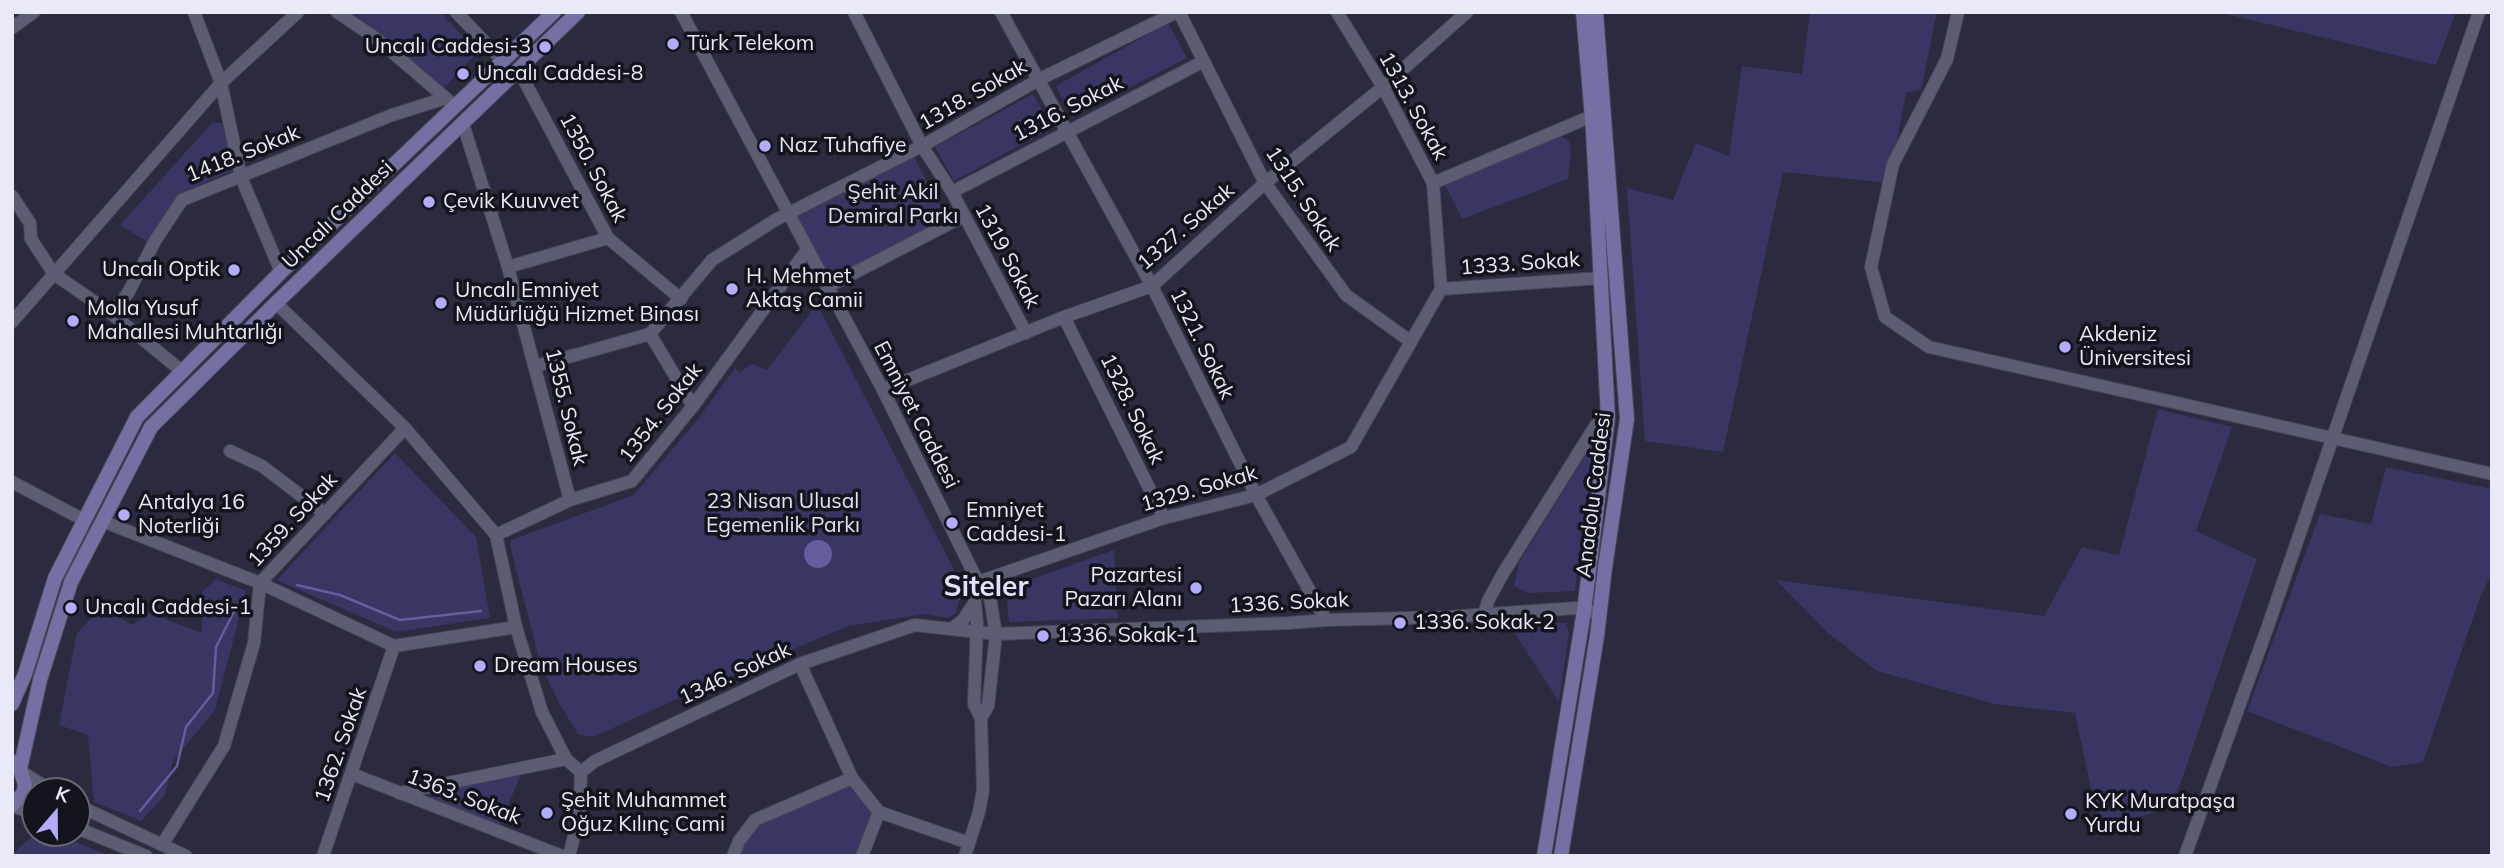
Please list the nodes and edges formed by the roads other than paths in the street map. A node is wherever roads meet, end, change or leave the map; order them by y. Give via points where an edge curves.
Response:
1 (34, 12) edge
2 (194, 12) edge
3 (299, 12) edge
4 (337, 12) edge
5 (456, 12) edge
6 (554, 12) edge
7 (578, 12) edge
8 (855, 12) edge
9 (1001, 12) edge
10 (1178, 12) edge
11 (1337, 12) edge
12 (1467, 12) edge
13 (1583, 12) edge
14 (1596, 12) edge
15 (1958, 12) edge
16 (2479, 12) edge
17 (685, 13) edge
18 (14, 23) edge
19 (503, 61) junction
20 (1204, 61) junction
21 (518, 69) junction
22 (1040, 79) junction
23 (221, 83) junction
24 (1383, 88) junction
25 (451, 103) junction
26 (1592, 116) junction
27 (463, 124) junction
28 (1066, 131) junction
29 (922, 146) junction
30 (241, 177) junction
31 (1265, 183) junction
32 (1433, 183) junction
33 (952, 192) junction
34 (12, 196) edge
35 (789, 212) junction
36 (964, 216) junction
37 (608, 239) junction
38 (807, 250) junction
39 (508, 267) junction
40 (281, 272) junction
41 (54, 274) junction
42 (1601, 278) junction
43 (1152, 286) junction
44 (827, 287) junction
45 (1441, 289) junction
46 (681, 299) junction
47 (276, 303) junction
48 (111, 314) junction
49 (1064, 317) junction
50 (12, 322) edge
51 (1026, 333) junction
52 (650, 334) junction
53 (1410, 341) junction
54 (536, 366) junction
55 (183, 372) junction
56 (883, 390) junction
57 (693, 406) junction
58 (1608, 418) junction
59 (405, 428) junction
60 (2333, 437) junction
61 (230, 451) dead end
62 (2492, 474) edge
63 (12, 482) edge
64 (1256, 495) junction
65 (570, 500) junction
66 (325, 514) junction
67 (1164, 518) junction
68 (83, 520) junction
69 (102, 521) junction
70 (496, 535) junction
71 (978, 582) junction
72 (260, 583) junction
73 (975, 602) junction
74 (1584, 611) junction
75 (1601, 612) junction
76 (1484, 615) junction
77 (1326, 620) junction
78 (516, 627) junction
79 (951, 629) junction
80 (977, 632) junction
81 (996, 634) junction
82 (394, 646) junction
83 (800, 664) junction
84 (18, 671) edge
85 (12, 704) edge
86 (981, 718) junction
87 (566, 759) junction
88 (18, 767) edge
89 (581, 772) junction
90 (352, 774) junction
91 (852, 778) junction
92 (399, 793) junction
93 (12, 806) edge
94 (91, 812) edge
95 (879, 813) junction
96 (91, 834) edge
97 (162, 845) junction
98 (967, 849) edge
99 (146, 856) edge
100 (186, 856) edge
101 (323, 856) edge
102 (562, 856) edge
103 (569, 856) edge
104 (733, 856) edge
105 (862, 856) edge
106 (1544, 856) edge
107 (1561, 856) edge
108 (2185, 856) edge

1 - 18 street
2 - 23 street
3 - 23 street
4 - 25 street via 377,39
5 - 19 street
6 - 19 main road, Uncalı Caddesi
7 - 21 main road, Uncalı Caddesi
8 - 29 street, 1319 Sokak
9 - 22 street, 1321. Sokak
10 - 20 street, 1315. Sokak
10 - 22 street, 1318. Sokak
11 - 24 street, 1313. Sokak
12 - 24 street, 1327. Sokak
13 - 26 main road, Anadolu Caddesi
14 - 75 main road, Anadolu Caddesi via 1627,419
15 - 60 street via 1947,59 1894,164 1871,267 1885,317 1929,347
16 - 60 street
17 - 35 street, Emniyet Caddesi
19 - 25 main road, Uncalı Caddesi
20 - 28 street, 1316. Sokak
20 - 31 street, 1315. Sokak
21 - 27 main road, Uncalı Caddesi
21 - 37 street, 1350. Sokak
22 - 28 street, 1321. Sokak
22 - 29 street, 1318. Sokak
23 - 30 street
23 - 41 street
24 - 31 street, 1327. Sokak
24 - 32 street, 1313. Sokak
25 - 30 street, 1418. Sokak via 392,115
25 - 40 main road, Uncalı Caddesi
26 - 32 street
26 - 42 main road, Anadolu Caddesi
27 - 39 street, 1355. Sokak
27 - 47 main road, Uncalı Caddesi
28 - 33 street, 1316. Sokak
28 - 43 street, 1321. Sokak
29 - 33 street, 1319 Sokak
29 - 35 street, 1318. Sokak
30 - 40 street
30 - 48 street, 1418. Sokak via 182,200
31 - 43 street, 1327. Sokak
31 - 53 street, 1315. Sokak via 1346,295
32 - 45 street, 1313. Sokak
33 - 36 street, 1319 Sokak
34 - 41 street
35 - 38 street, Emniyet Caddesi
35 - 46 street, 1318. Sokak via 712,260
36 - 44 street
36 - 51 street, 1319 Sokak
37 - 39 street
37 - 46 street, 1350. Sokak
38 - 44 street, Emniyet Caddesi
38 - 57 street, 1354. Sokak
39 - 54 street, 1355. Sokak
40 - 55 main road, Uncalı Caddesi
41 - 48 street
41 - 50 street
42 - 45 street, 1333. Sokak
42 - 58 main road, Anadolu Caddesi
43 - 49 street, 1327. Sokak
43 - 64 street, 1321. Sokak
44 - 56 street, Emniyet Caddesi
45 - 53 street
46 - 52 street, 1318. Sokak
47 - 59 street
47 - 69 main road, Uncalı Caddesi via 151,427
48 - 55 street
49 - 51 street, 1327. Sokak
49 - 67 street, 1328. Sokak
51 - 56 street, 1327. Sokak
52 - 54 street
52 - 57 street
53 - 64 street, 1329. Sokak via 1351,447
54 - 65 street, 1355. Sokak
55 - 68 main road, Uncalı Caddesi via 137,417
56 - 71 street, Emniyet Caddesi
57 - 65 street, 1354. Sokak via 632,481
58 - 74 main road, Anadolu Caddesi
58 - 76 street via 1595,425 1502,575
59 - 66 street, 1359. Sokak
59 - 70 street
60 - 62 street
60 - 108 street
61 - 66 street via 262,466
63 - 68 street
64 - 67 street, 1329. Sokak
64 - 77 street, 1321. Sokak
65 - 70 street, 1354. Sokak
66 - 72 street, 1359. Sokak
67 - 71 street, 1329. Sokak
68 - 84 main road, Uncalı Caddesi
69 - 72 street
69 - 88 main road, Uncalı Caddesi via 71,582
70 - 78 street
71 - 73 street
71 - 81 street, Emniyet Caddesi via 989,592
72 - 82 street
72 - 97 street, 1359. Sokak via 254,643 224,746
73 - 79 street
73 - 80 street
74 - 75 street, 1336. Sokak
74 - 76 street, 1336. Sokak
74 - 106 main road, Anadolu Caddesi
75 - 107 main road, Anadolu Caddesi
76 - 77 street, 1336. Sokak
77 - 81 street, 1336. Sokak
78 - 82 street
78 - 87 street via 542,712
79 - 80 street, 1346. Sokak
79 - 83 street, 1346. Sokak via 915,625
80 - 81 street, 1346. Sokak
80 - 86 street via 974,704
81 - 86 street, Emniyet Caddesi via 988,706
82 - 90 street, 1362. Sokak
83 - 89 street, 1346. Sokak via 595,761
83 - 91 street
84 - 85 main road, Uncalı Caddesi
86 - 98 street, Emniyet Caddesi via 983,790
87 - 89 street
87 - 92 street
88 - 93 main road, Uncalı Caddesi via 25,785
89 - 103 street via 579,817
90 - 92 street, 1363. Sokak
90 - 101 street, 1362. Sokak
91 - 95 street
91 - 104 street via 755,820
92 - 102 street, 1363. Sokak
94 - 97 street
95 - 98 street
95 - 105 street
96 - 99 street
97 - 100 street

